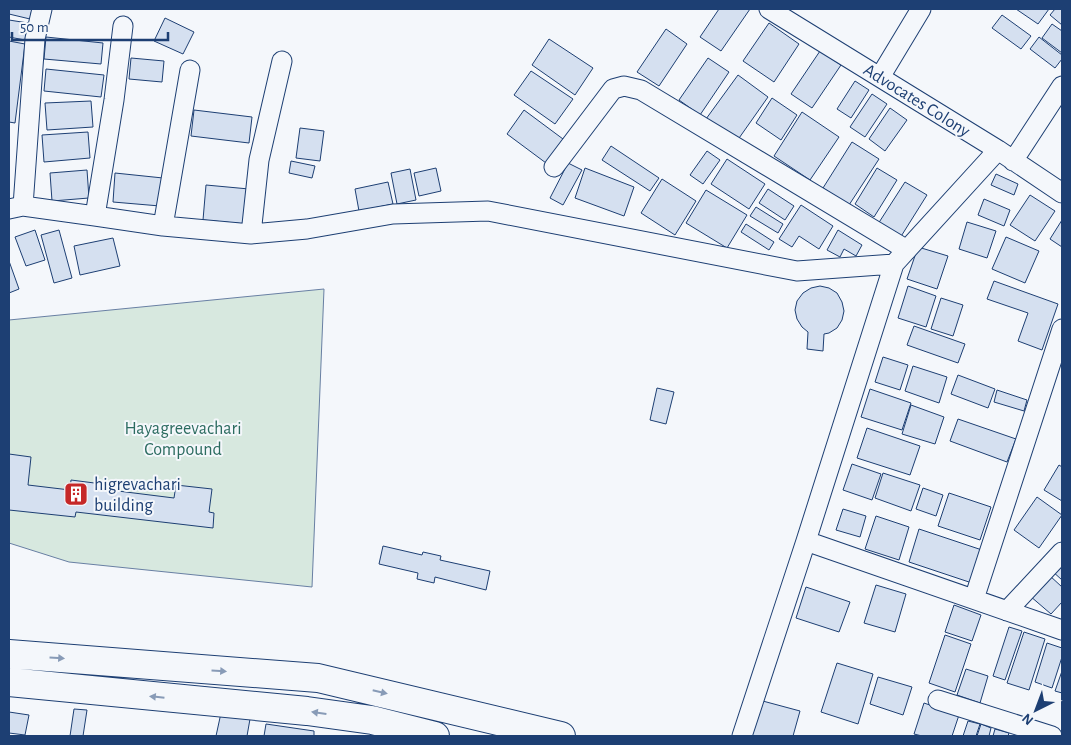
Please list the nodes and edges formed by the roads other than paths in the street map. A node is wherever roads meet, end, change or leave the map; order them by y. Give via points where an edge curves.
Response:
1 (42, 9) edge
2 (769, 9) edge
3 (921, 9) edge
4 (123, 26) dead end
5 (282, 61) dead end
6 (190, 70) dead end
7 (880, 77) junction
8 (1062, 86) edge
9 (1006, 155) junction
10 (554, 166) dead end
11 (1062, 193) edge
12 (16, 208) edge
13 (95, 216) junction
14 (162, 226) junction
15 (251, 234) junction
16 (906, 250) junction
17 (894, 264) junction
18 (1062, 329) edge
19 (806, 541) junction
20 (1062, 552) edge
21 (974, 599) junction
22 (1007, 611) junction
23 (1062, 630) edge
24 (9, 654) edge
25 (9, 682) edge
26 (938, 700) dead end
27 (371, 728) edge
28 (548, 735) edge
29 (435, 736) edge
30 (742, 736) edge
31 (1052, 736) edge

1 - 12 street via 34,39
2 - 7 street, Advocates Colony
3 - 7 street
4 - 13 street
5 - 15 street via 259,160
6 - 14 street
7 - 9 street, Advocates Colony
8 - 9 street
9 - 11 street, Advocates Colony
9 - 16 street
10 - 16 street via 612,89 624,86 641,90
12 - 13 street
13 - 14 street
14 - 15 street
15 - 17 street via 307,229 394,214 488,211 797,271
16 - 17 street
17 - 19 street
18 - 21 street
19 - 21 street
19 - 30 street
20 - 22 street
21 - 22 street
22 - 23 street
24 -> 28 main road via 318,678
27 -> 25 main road via 307,711
26 - 31 street
27 - 29 main road

